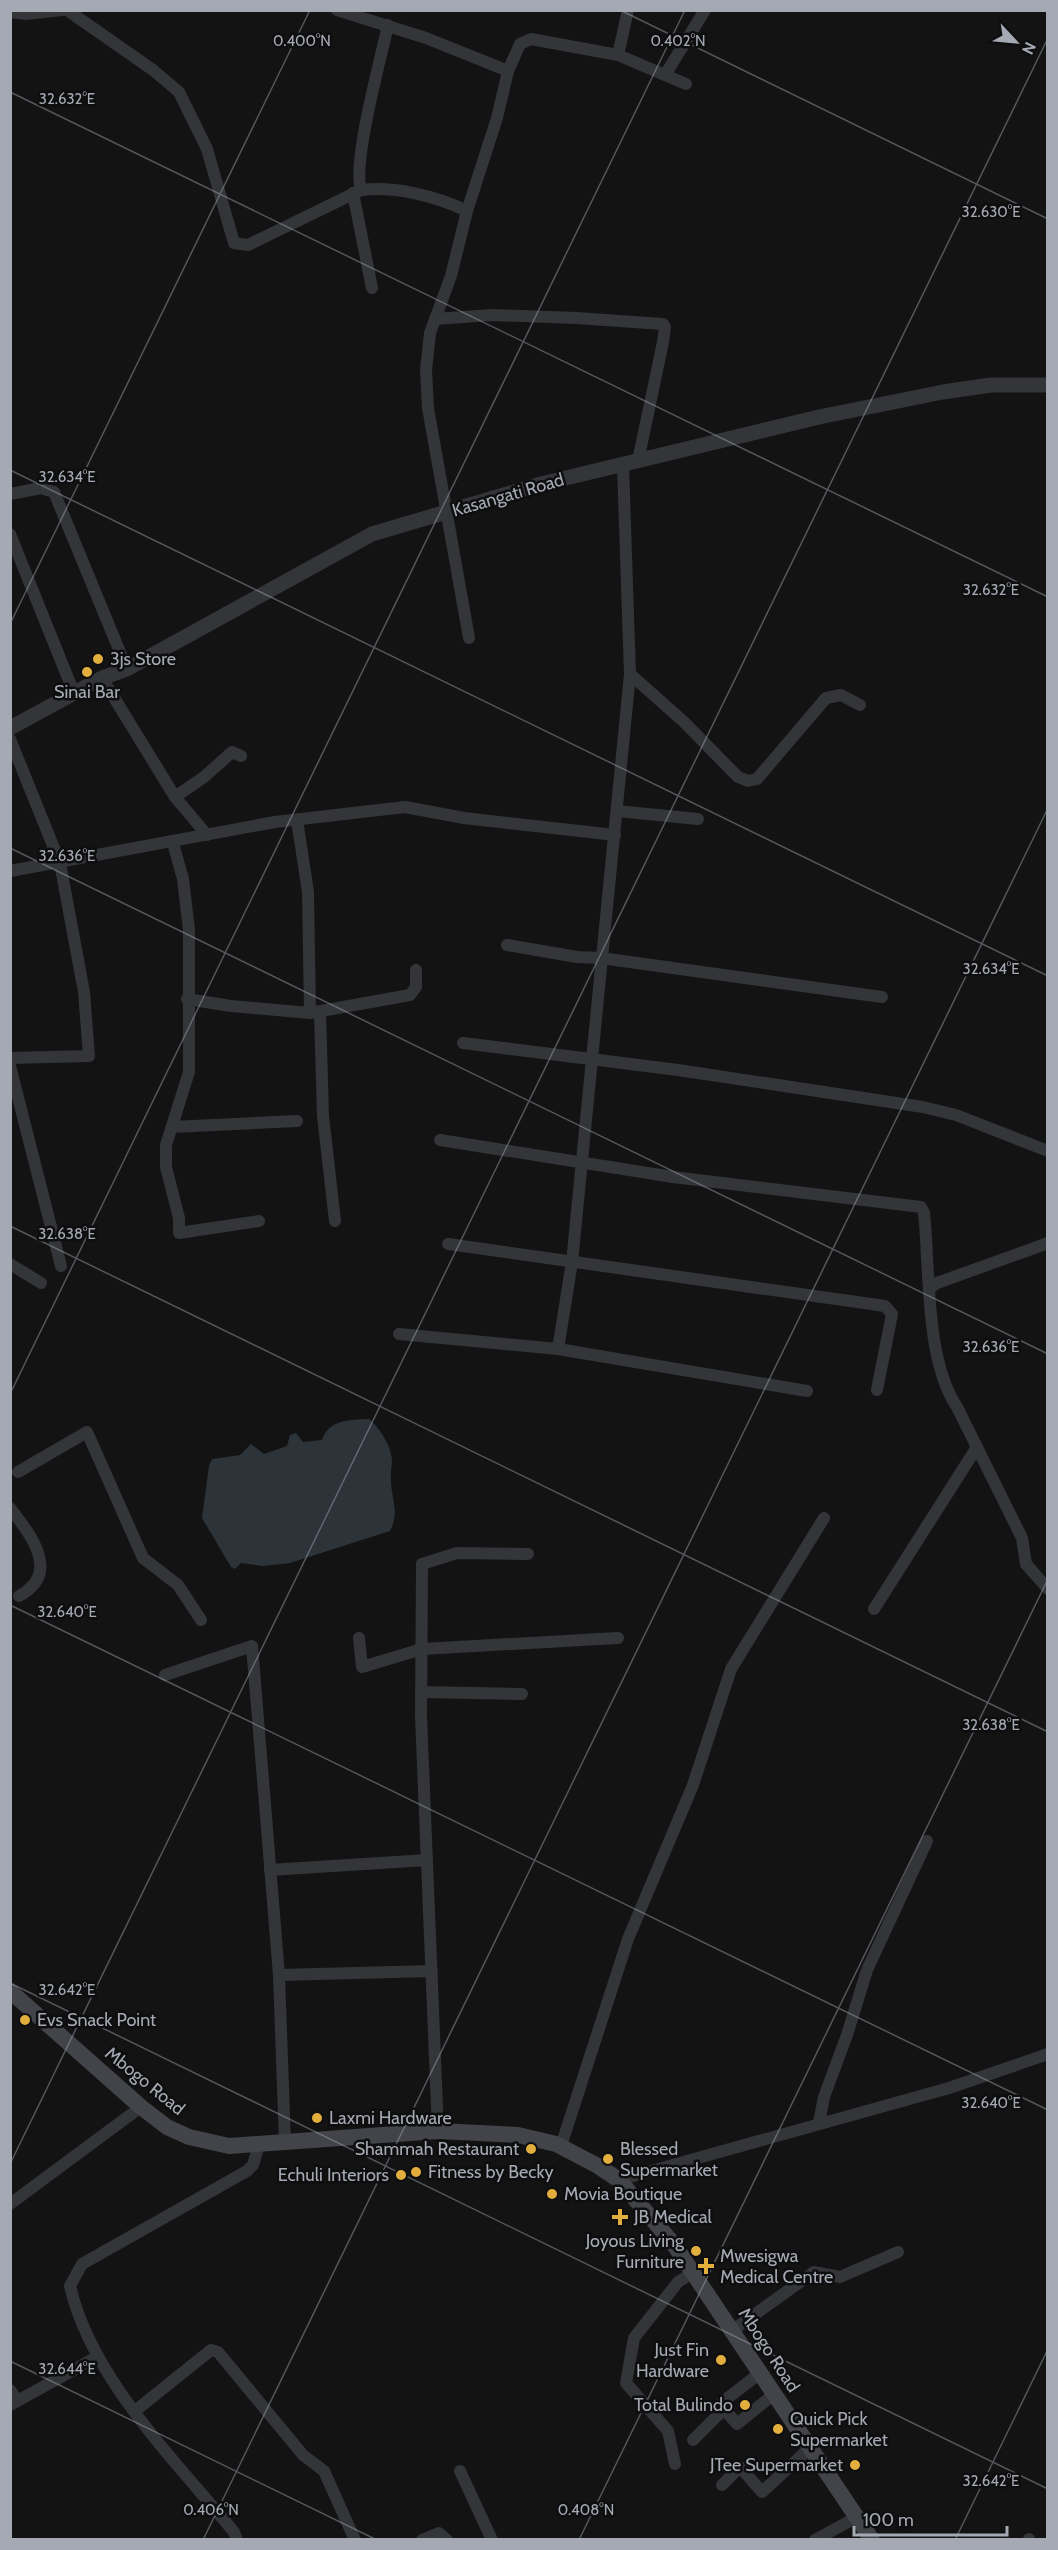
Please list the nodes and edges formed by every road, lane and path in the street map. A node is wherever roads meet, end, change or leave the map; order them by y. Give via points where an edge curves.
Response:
1 (62, 10) edge
2 (67, 10) edge
3 (628, 10) edge
4 (705, 10) edge
5 (343, 11) edge
6 (10, 12) edge
7 (388, 25) junction
8 (618, 55) junction
9 (508, 71) junction
10 (665, 75) junction
11 (686, 84) dead end
12 (357, 191) junction
13 (467, 211) junction
14 (372, 288) dead end
15 (435, 319) junction
16 (1047, 385) edge
17 (630, 463) junction
18 (10, 494) edge
19 (445, 513) junction
20 (10, 534) edge
21 (469, 638) dead end
22 (127, 669) junction
23 (630, 674) junction
24 (102, 678) junction
25 (74, 693) junction
26 (860, 705) dead end
27 (10, 728) edge
28 (10, 739) edge
29 (241, 756) dead end
30 (175, 797) junction
31 (617, 810) junction
32 (698, 819) dead end
33 (297, 820) junction
34 (207, 835) junction
35 (615, 835) junction
36 (173, 843) junction
37 (60, 863) junction
38 (10, 871) edge
39 (507, 945) dead end
40 (601, 958) junction
41 (416, 970) dead end
42 (882, 997) dead end
43 (187, 999) junction
44 (315, 1012) junction
45 (463, 1043) dead end
46 (10, 1058) edge
47 (592, 1059) junction
48 (10, 1066) edge
49 (297, 1121) dead end
50 (172, 1127) junction
51 (440, 1140) dead end
52 (1047, 1150) edge
53 (582, 1161) junction
54 (259, 1221) dead end
55 (335, 1221) dead end
56 (1047, 1243) edge
57 (448, 1244) dead end
58 (572, 1262) junction
59 (10, 1264) edge
60 (62, 1266) dead end
61 (41, 1283) dead end
62 (929, 1289) junction
63 (399, 1334) dead end
64 (558, 1349) junction
65 (807, 1390) dead end
66 (877, 1390) dead end
67 (977, 1447) junction
68 (18, 1472) dead end
69 (10, 1508) edge
70 (824, 1518) dead end
71 (528, 1554) dead end
72 (1047, 1588) edge
73 (19, 1596) dead end
74 (874, 1609) dead end
75 (201, 1620) dead end
76 (359, 1638) dead end
77 (618, 1638) dead end
78 (422, 1648) junction
79 (165, 1675) dead end
80 (421, 1692) junction
81 (522, 1694) dead end
82 (927, 1841) dead end
83 (428, 1860) junction
84 (270, 1870) junction
85 (432, 1971) junction
86 (279, 1975) junction
87 (10, 1991) edge
88 (1047, 2054) edge
89 (141, 2107) junction
90 (819, 2124) junction
91 (438, 2131) junction
92 (285, 2143) junction
93 (259, 2145) junction
94 (561, 2146) junction
95 (619, 2180) junction
96 (10, 2204) edge
97 (898, 2252) dead end
98 (694, 2272) junction
99 (733, 2330) junction
100 (97, 2357) junction
101 (760, 2373) junction
102 (10, 2390) edge
103 (774, 2394) junction
104 (14, 2403) edge
105 (724, 2409) junction
106 (135, 2411) junction
107 (693, 2440) dead end
108 (810, 2448) junction
109 (675, 2464) dead end
110 (460, 2471) dead end
111 (722, 2485) dead end
112 (857, 2517) junction
113 (237, 2540) edge
114 (355, 2540) edge
115 (422, 2540) edge
116 (447, 2540) edge
117 (492, 2540) edge
118 (815, 2540) edge
119 (872, 2540) edge

1 - 6 street
2 - 12 street via 179,92 207,149 234,243 248,245
3 - 8 street
4 - 10 street
5 - 7 street
7 - 9 street
7 - 12 street
8 - 9 street via 531,39 520,44
8 - 10 street
9 - 13 street
10 - 11 street
12 - 13 street via 374,188 410,193
12 - 14 street
13 - 15 street via 451,276
15 - 17 street via 491,315 663,324 663,342
15 - 19 street via 426,370 428,408
16 - 17 street, Kasangati Road via 991,385 943,392 819,417
17 - 19 street, Kasangati Road
17 - 23 street
18 - 22 street via 40,489 54,492
19 - 21 street
19 - 22 street, Kasangati Road via 372,534
20 - 25 street
22 - 24 street, Kasangati Road
23 - 26 street via 738,777 748,781 757,779 830,695 841,695
23 - 31 street
24 - 25 street, Kasangati Road
24 - 30 street
25 - 27 street, Kasangati Road
28 - 37 street
29 - 30 street via 232,752
30 - 34 street
31 - 32 street
31 - 35 street
33 - 34 street
33 - 35 street via 405,807 464,818
33 - 44 street via 308,892
34 - 36 street
35 - 40 street
36 - 37 street
36 - 43 street via 183,879 189,930
37 - 38 street
37 - 46 street via 84,992 89,1056
39 - 40 street
40 - 42 street
40 - 47 street
41 - 44 street via 416,987 410,995
43 - 44 street
43 - 50 street via 189,1071
44 - 55 street
45 - 47 street
47 - 52 street via 923,1107
47 - 53 street
48 - 60 street
49 - 50 street
50 - 54 street via 166,1145 166,1167 179,1233
51 - 53 street
53 - 58 street
53 - 62 street via 673,1177 918,1205 924,1212
56 - 62 street
57 - 58 street
58 - 64 street
58 - 66 street via 885,1306 892,1314
59 - 61 street
62 - 67 street via 939,1365 947,1392
63 - 64 street
64 - 65 street
67 - 72 street via 1022,1538 1026,1564
67 - 74 street
68 - 75 street via 87,1432 143,1558 178,1585
69 - 73 street via 36,1544 39,1555 36,1581
70 - 94 street via 727,1679 693,1785 628,1939
71 - 78 street via 457,1553 422,1564
76 - 78 street via 362,1667
77 - 78 street
78 - 80 street
79 - 84 street via 252,1646
80 - 81 street
80 - 83 street
82 - 90 street via 867,1970 824,2097
83 - 84 street
83 - 85 street
84 - 86 street
85 - 86 street
85 - 91 street
86 - 92 street
87 - 89 main road, Mbogo Road
88 - 90 street via 949,2088
89 - 93 main road, Mbogo Road via 189,2138 229,2146
89 - 96 street
90 - 95 street
91 - 92 main road, Mbogo Road
91 - 94 main road, Mbogo Road via 518,2135
92 - 93 main road, Mbogo Road
93 - 100 street via 247,2171 82,2264 75,2272 70,2286 73,2299
94 - 95 main road, Mbogo Road
95 - 98 main road, Mbogo Road via 646,2208
97 - 99 street via 840,2277 814,2272
98 - 99 main road, Mbogo Road
98 - 109 street via 678,2282 634,2338 626,2384 668,2432
99 - 101 main road, Mbogo Road
100 - 104 street
100 - 106 street
101 - 103 main road, Mbogo Road
101 - 105 street via 720,2404
102 - 104 street
103 - 105 street via 737,2424
103 - 108 main road, Mbogo Road
105 - 107 street
106 - 113 street
106 - 114 street via 211,2350 218,2352 303,2455 324,2471
108 - 111 street via 762,2493 740,2467
108 - 112 main road, Mbogo Road
110 - 117 street
112 - 118 street
112 - 119 main road, Mbogo Road
115 - 116 street via 439,2533

